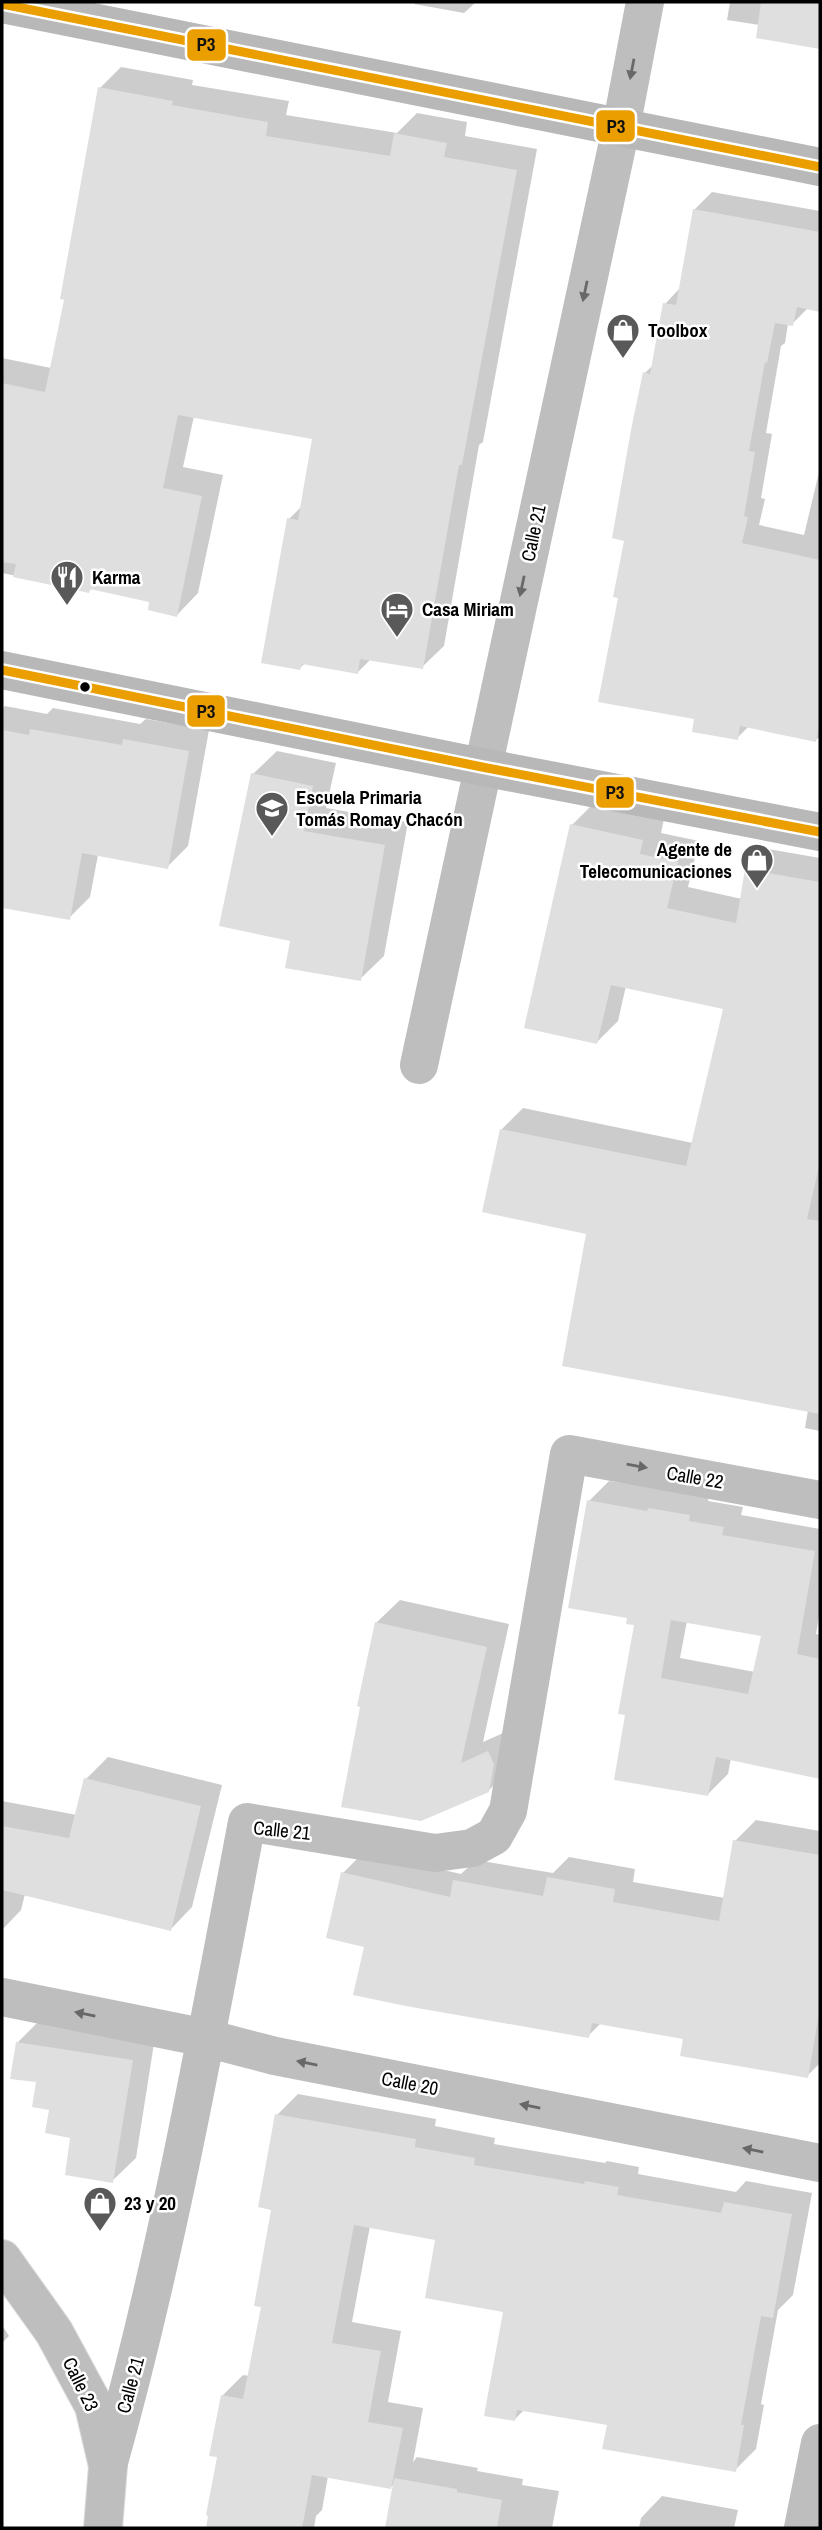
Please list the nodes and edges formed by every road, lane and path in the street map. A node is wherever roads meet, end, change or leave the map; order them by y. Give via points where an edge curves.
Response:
1 (645, 2) edge
2 (2, 4) edge
3 (621, 128) junction
4 (820, 167) edge
5 (2, 670) edge
6 (482, 767) junction
7 (820, 832) edge
8 (419, 1065) dead end
9 (569, 1454) joint
10 (820, 1500) edge
11 (2, 1997) edge
12 (206, 2038) junction
13 (820, 2163) edge
14 (2, 2259) edge
15 (820, 2443) edge
16 (108, 2466) junction
17 (103, 2528) edge
18 (803, 2528) edge

1 -> 3 street, Calle 21
2 - 3 street
3 - 4 street
3 -> 6 street, Calle 21
5 - 6 street
6 - 7 street
6 - 8 street, Calle 21
9 -> 10 street, Calle 22
9 - 12 street, Calle 21 via 508,1811 494,1836 472,1847 435,1853 247,1822
12 -> 11 street, Calle 20
13 -> 12 street, Calle 20 via 275,2056
12 - 16 street, Calle 21 via 139,2357
14 - 16 street, Calle 23 via 54,2332 94,2406
15 - 18 street
16 - 17 street, Calle 23

